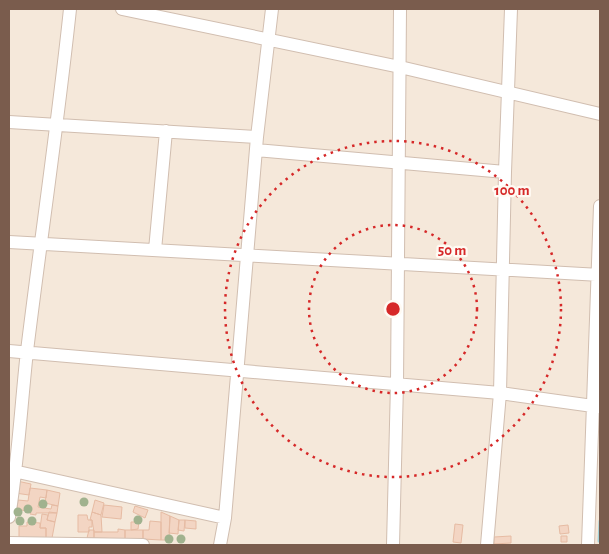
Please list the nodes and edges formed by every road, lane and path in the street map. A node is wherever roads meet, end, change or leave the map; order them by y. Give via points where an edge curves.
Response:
1 (70, 9) edge
2 (122, 9) edge
3 (272, 9) edge
4 (400, 9) edge
5 (511, 9) edge
6 (268, 40) junction
7 (400, 67) junction
8 (508, 91) junction
9 (600, 114) edge
10 (9, 122) edge
11 (58, 125) junction
12 (166, 131) junction
13 (257, 136) junction
14 (256, 150) junction
15 (399, 162) junction
16 (505, 172) junction
17 (600, 206) edge
18 (9, 242) edge
19 (41, 244) junction
20 (155, 250) junction
21 (248, 255) junction
22 (397, 264) junction
23 (502, 269) junction
24 (599, 275) edge
25 (9, 351) edge
26 (27, 352) junction
27 (238, 370) junction
28 (398, 384) junction
29 (500, 393) junction
30 (597, 407) edge
31 (12, 471) edge
32 (9, 517) edge
33 (225, 518) junction
34 (9, 543) edge
35 (106, 545) edge
36 (143, 545) edge
37 (220, 545) edge
38 (393, 545) edge
39 (487, 545) edge
40 (588, 545) edge

1 - 11 street
2 - 6 street
3 - 6 street
4 - 7 street
5 - 8 street
6 - 7 street
6 - 13 street
7 - 8 street
7 - 15 street
8 - 9 street
8 - 16 street
10 - 11 street
11 - 12 street
11 - 19 street
12 - 13 street
12 - 20 street
13 - 14 street
14 - 15 street
14 - 21 street
15 - 16 street
15 - 22 street
16 - 23 street
17 - 24 street
18 - 19 street
19 - 20 street
19 - 26 street
20 - 21 street
21 - 22 street
21 - 27 street
22 - 23 street
22 - 28 street
23 - 24 street
23 - 29 street
24 - 30 street
25 - 26 street
26 - 27 street
26 - 31 street
27 - 28 street
27 - 33 street
28 - 29 street
28 - 38 street
29 - 30 street
29 - 39 street
30 - 40 street
31 - 32 street
31 - 33 street
33 - 37 street
34 - 35 street
35 - 36 street

